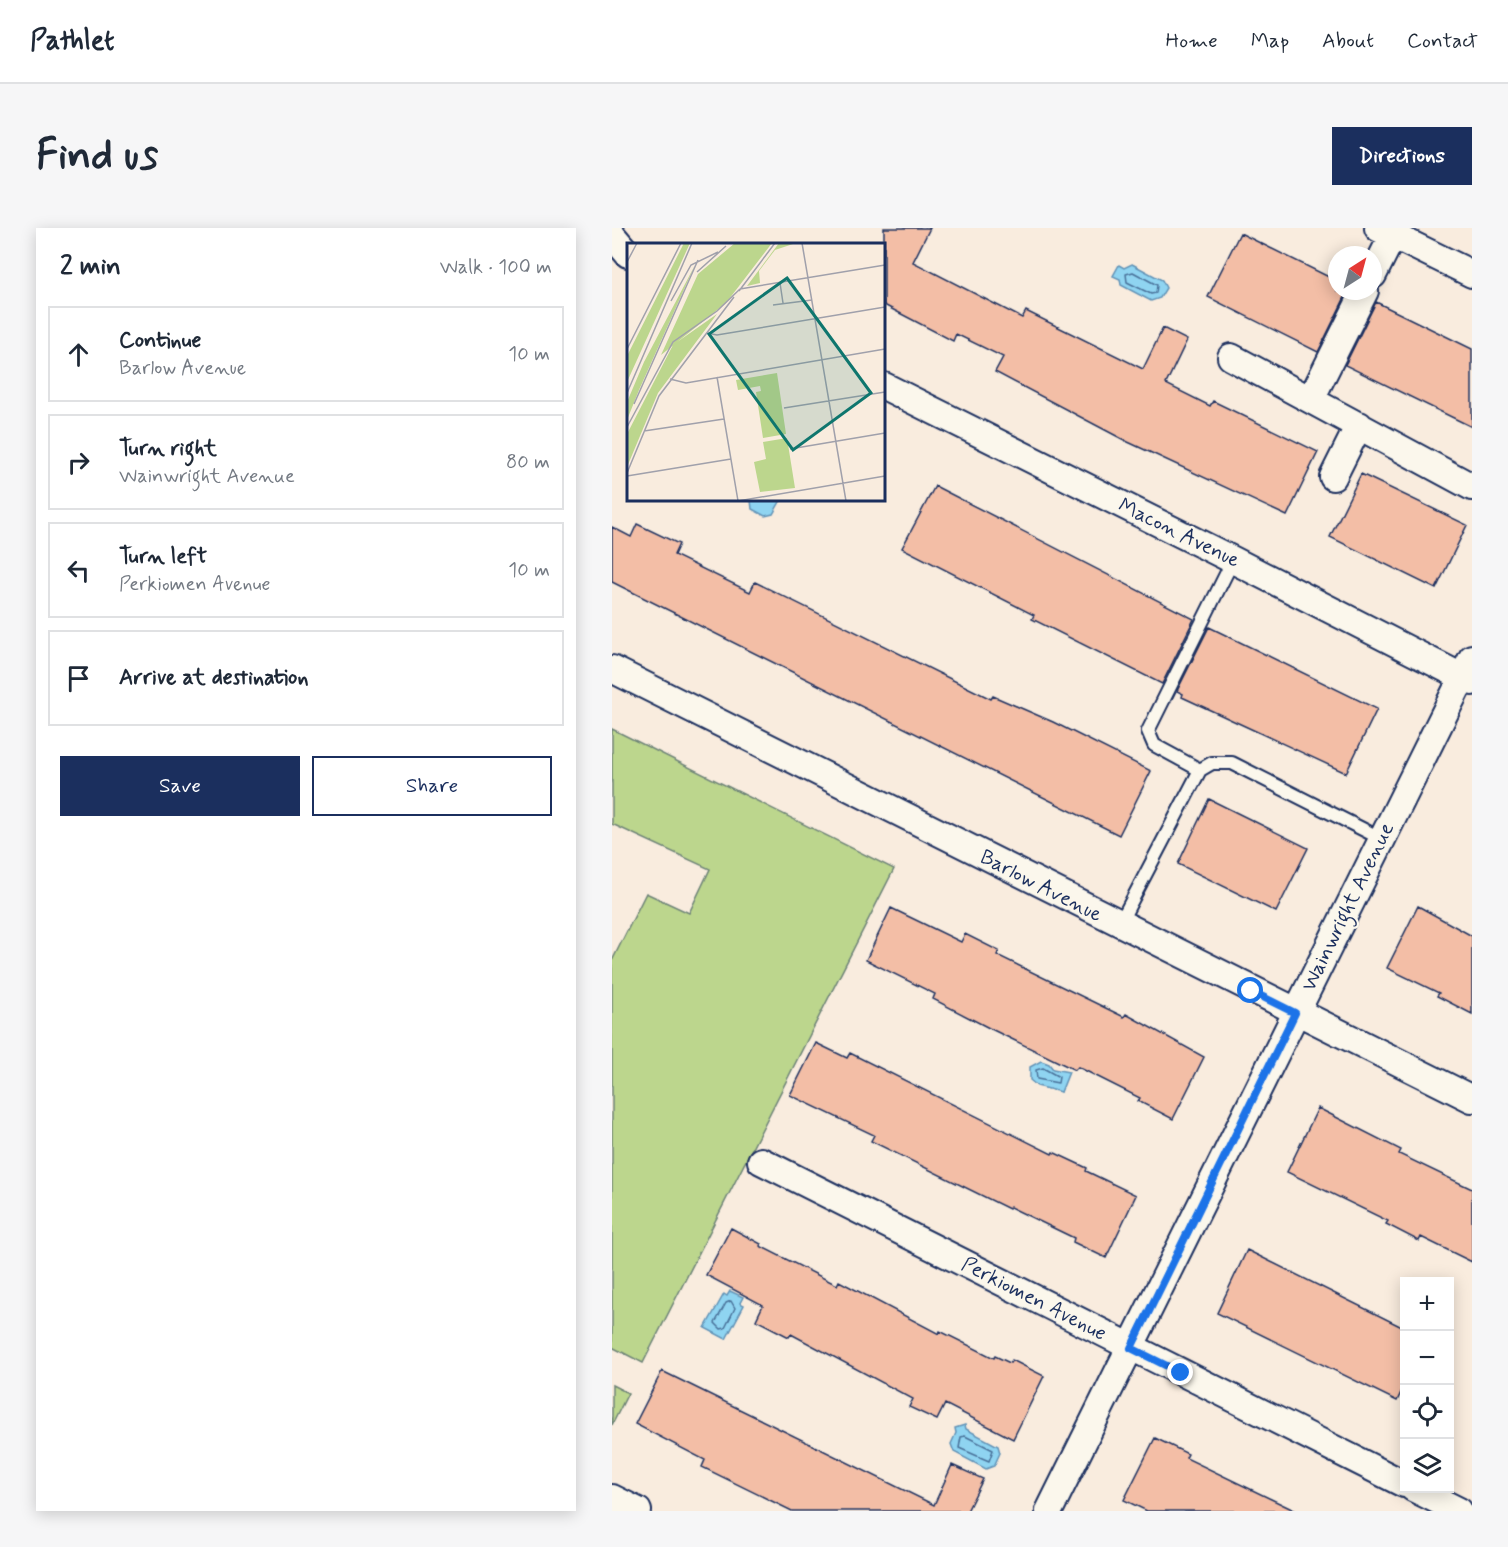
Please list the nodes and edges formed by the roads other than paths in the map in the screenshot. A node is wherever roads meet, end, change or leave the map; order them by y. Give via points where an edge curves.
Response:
1 (1386, 232) edge
2 (612, 235) edge
3 (627, 253) edge
4 (1472, 274) edge
5 (1360, 300) edge
6 (1231, 357) dead end
7 (885, 386) edge
8 (1311, 399) junction
9 (1359, 425) junction
10 (1333, 477) dead end
11 (1472, 487) edge
12 (1233, 560) junction
13 (612, 669) edge
14 (1469, 672) edge
15 (1200, 770) junction
16 (1382, 839) junction
17 (1119, 925) junction
18 (1295, 1013) junction
19 (1472, 1099) edge
20 (761, 1161) dead end
21 (1131, 1348) junction
22 (1400, 1482) edge
23 (1423, 1493) edge
24 (612, 1498) edge
25 (638, 1511) edge
26 (1049, 1511) edge
27 (1459, 1511) edge

1 - 4 street
2 - 3 street
5 - 8 street
6 - 8 street
7 - 12 street, Macon Avenue
8 - 9 street
9 - 10 street
9 - 11 street
12 - 14 street, Macon Avenue
12 - 15 lane via 1148,731 1154,745
13 - 17 street, Barlow Avenue
14 - 16 street, Wainwright Avenue
15 - 16 lane via 1212,763 1232,763
15 - 17 lane
16 - 18 street, Wainwright Avenue
17 - 18 street, Barlow Avenue
18 - 19 street, Barlow Avenue
18 - 21 street, Wainwright Avenue
20 - 21 street, Perkiomen Avenue
21 - 22 street, Perkiomen Avenue
21 - 26 street, Wainwright Avenue
23 - 27 street
24 - 25 street

